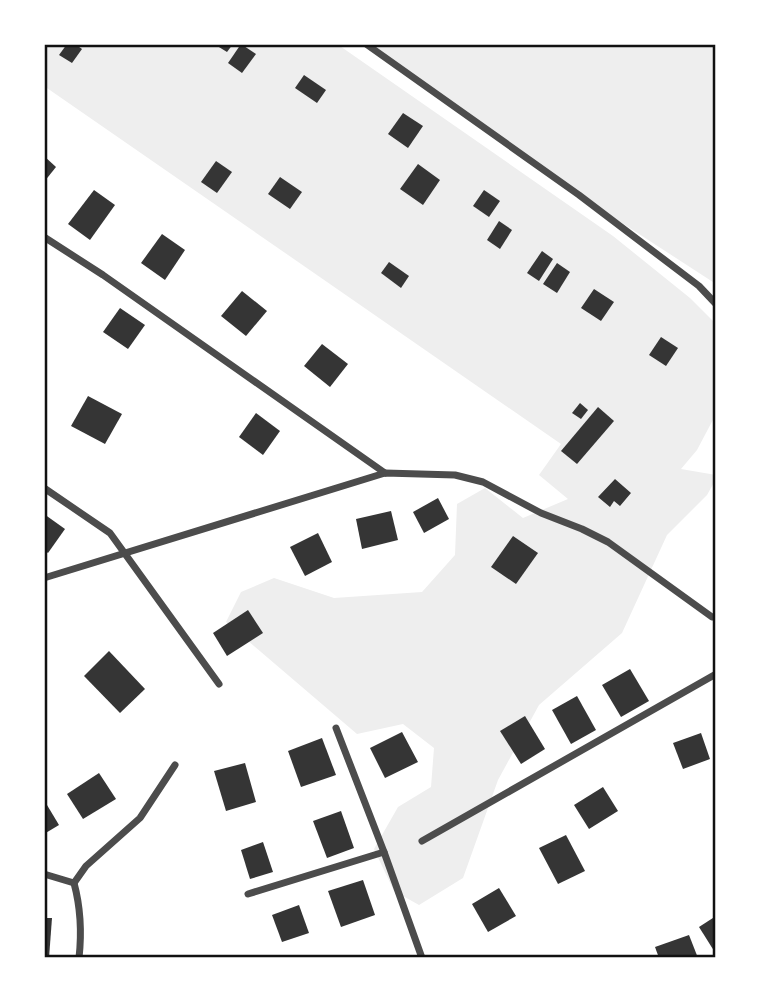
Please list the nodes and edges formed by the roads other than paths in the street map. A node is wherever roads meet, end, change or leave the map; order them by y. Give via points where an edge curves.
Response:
1 (366, 44) edge
2 (44, 237) edge
3 (716, 304) edge
4 (385, 473) junction
5 (44, 488) edge
6 (127, 553) junction
7 (44, 578) edge
8 (716, 617) edge
9 (716, 674) edge
10 (219, 684) dead end
11 (336, 728) dead end
12 (175, 765) dead end
13 (422, 841) dead end
14 (384, 852) junction
15 (44, 874) edge
16 (74, 883) junction
17 (248, 894) dead end
18 (79, 958) edge
19 (422, 958) edge

1 - 3 street via 579,195 699,286
2 - 4 street
4 - 6 street
4 - 8 street via 455,475 483,482 608,542
5 - 6 street via 110,533
6 - 7 street
6 - 10 street
9 - 13 street
11 - 14 street
12 - 16 street via 140,818 86,866
14 - 17 street
14 - 19 street
15 - 16 street
16 - 18 street via 82,934

